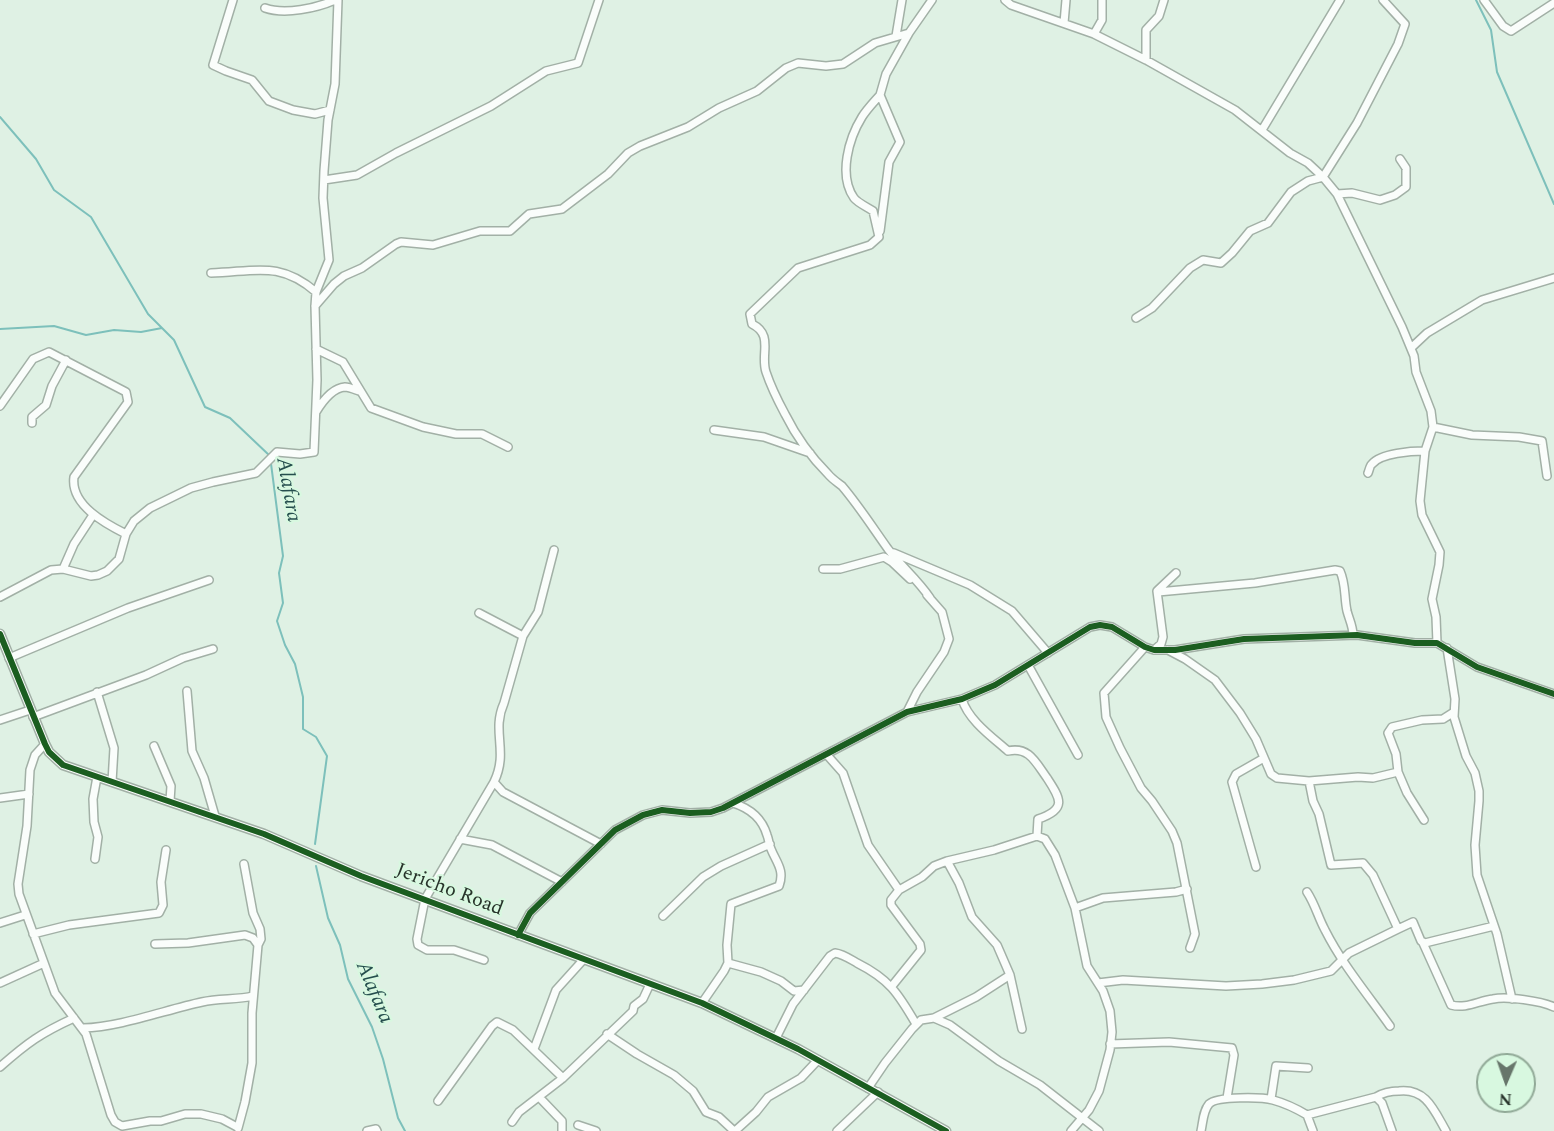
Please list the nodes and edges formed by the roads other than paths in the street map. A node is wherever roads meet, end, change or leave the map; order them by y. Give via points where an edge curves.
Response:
1 (233, 0) edge
2 (336, 0) edge
3 (599, 0) edge
4 (903, 0) edge
5 (932, 0) edge
6 (1005, 0) edge
7 (1066, 0) edge
8 (1102, 0) edge
9 (1164, 0) edge
10 (1340, 0) edge
11 (1383, 0) edge
12 (1484, 0) edge
13 (1554, 3) edge
14 (265, 8) dead end
15 (1064, 23) junction
16 (909, 33) junction
17 (1094, 34) junction
18 (896, 36) junction
19 (1146, 60) junction
20 (880, 95) junction
21 (330, 110) junction
22 (1262, 130) junction
23 (1400, 159) dead end
24 (1323, 177) junction
25 (324, 180) junction
26 (1337, 194) junction
27 (879, 237) junction
28 (211, 273) dead end
29 (1554, 278) edge
30 (316, 292) junction
31 (315, 306) junction
32 (1136, 318) dead end
33 (1411, 348) junction
34 (316, 349) junction
35 (66, 360) junction
36 (360, 391) junction
37 (0, 406) edge
38 (315, 413) junction
39 (32, 423) dead end
40 (1432, 427) junction
41 (714, 430) dead end
42 (508, 447) dead end
43 (1425, 451) junction
44 (810, 453) junction
45 (1368, 473) dead end
46 (1547, 476) dead end
47 (93, 515) junction
48 (126, 534) junction
49 (554, 550) dead end
50 (889, 550) junction
51 (63, 569) junction
52 (823, 569) dead end
53 (1176, 573) dead end
54 (209, 580) dead end
55 (1158, 592) junction
56 (0, 597) edge
57 (930, 598) junction
58 (479, 613) dead end
59 (1353, 635) junction
60 (523, 636) junction
61 (1, 639) edge
62 (1437, 643) junction
63 (1145, 647) junction
64 (1447, 648) junction
65 (213, 649) dead end
66 (1154, 650) junction
67 (1166, 650) junction
68 (1048, 653) junction
69 (9, 658) junction
70 (1028, 666) junction
71 (187, 691) dead end
72 (97, 692) junction
73 (1554, 694) edge
74 (962, 699) junction
75 (907, 712) junction
76 (1455, 712) junction
77 (31, 713) junction
78 (0, 720) edge
79 (45, 744) junction
80 (154, 746) dead end
81 (827, 755) junction
82 (1078, 755) dead end
83 (1264, 758) junction
84 (1398, 772) junction
85 (97, 777) junction
86 (1309, 781) junction
87 (112, 782) junction
88 (494, 782) junction
89 (29, 794) junction
90 (0, 798) edge
91 (170, 801) junction
92 (733, 803) junction
93 (215, 816) junction
94 (1424, 820) dead end
95 (1037, 836) junction
96 (460, 839) junction
97 (601, 844) junction
98 (770, 844) junction
99 (166, 850) dead end
100 (95, 860) dead end
101 (947, 861) junction
102 (244, 864) dead end
103 (1256, 867) dead end
104 (562, 882) junction
105 (1187, 889) junction
106 (899, 890) junction
107 (1307, 892) dead end
108 (425, 899) junction
109 (1076, 908) junction
110 (25, 915) junction
111 (663, 916) dead end
112 (0, 923) edge
113 (1494, 926) junction
114 (1398, 929) junction
115 (33, 934) junction
116 (518, 935) junction
117 (1423, 943) junction
118 (155, 944) dead end
119 (258, 945) junction
120 (1190, 948) dead end
121 (584, 959) junction
122 (1342, 959) junction
123 (484, 960) dead end
124 (44, 963) junction
125 (728, 963) junction
126 (1010, 975) junction
127 (0, 983) edge
128 (1098, 983) junction
129 (650, 984) junction
130 (892, 986) junction
131 (804, 990) junction
132 (794, 991) junction
133 (253, 996) junction
134 (1512, 999) junction
135 (795, 1001) junction
136 (702, 1003) junction
137 (1554, 1007) edge
138 (74, 1018) junction
139 (934, 1018) junction
140 (916, 1024) junction
141 (1390, 1026) dead end
142 (82, 1029) junction
143 (1022, 1029) dead end
144 (607, 1034) junction
145 (776, 1038) junction
146 (1110, 1044) junction
147 (534, 1049) junction
148 (818, 1060) junction
149 (0, 1067) edge
150 (1308, 1068) dead end
151 (564, 1078) junction
152 (868, 1088) junction
153 (878, 1092) junction
154 (538, 1097) junction
155 (1376, 1097) junction
156 (1227, 1098) junction
157 (1271, 1099) junction
158 (438, 1101) dead end
159 (1307, 1115) junction
160 (1081, 1119) junction
161 (114, 1120) junction
162 (512, 1122) dead end
163 (578, 1125) dead end
164 (238, 1129) edge
165 (116, 1131) edge
166 (367, 1131) edge
167 (377, 1131) edge
168 (562, 1131) edge
169 (596, 1131) edge
170 (735, 1131) edge
171 (837, 1131) edge
172 (946, 1131) edge
173 (1071, 1131) edge
174 (1099, 1131) edge
175 (1201, 1131) edge
176 (1313, 1131) edge
177 (1392, 1131) edge
178 (1446, 1131) edge

1 - 21 street via 213,65 252,80 269,101 315,114
2 - 14 street via 314,8
2 - 21 street via 336,73
3 - 25 street via 578,63 546,71 491,106 357,175
4 - 18 street
5 - 16 street
6 - 15 street
7 - 15 street
8 - 17 street via 1102,20
9 - 19 street via 1159,16 1146,30
10 - 22 street
11 - 24 street via 1405,24 1357,123
12 - 13 street via 1511,31
15 - 17 street
16 - 18 street
16 - 20 street via 886,74
17 - 19 street
18 - 31 street via 866,48 843,64 798,63 786,68 757,91 628,153 608,174 562,209 529,214 510,231 480,231 433,245 396,244 344,276
19 - 22 street via 1235,110
20 - 27 street via 900,142 889,162
20 - 27 street via 862,117 846,160 854,198 873,211
21 - 25 street
22 - 24 street
23 - 26 street via 1406,168 1406,187 1395,195 1380,200 1352,193
24 - 26 street
24 - 32 street via 1291,192 1268,223 1251,231 1221,263 1203,260 1190,268 1152,308
25 - 30 street via 329,260
26 - 33 street
27 - 44 street via 870,245 798,268 750,314 752,324 765,337 765,368 776,397
28 - 30 street via 279,271
29 - 33 street via 1482,300 1427,333
30 - 31 street
31 - 34 street
33 - 40 street via 1431,411
34 - 36 street via 343,362
34 - 38 street
35 - 37 street via 49,352 38,355
35 - 39 street via 46,405 32,417
35 - 47 street via 126,392 128,402 74,477 82,502
36 - 38 street via 345,387 335,391
36 - 42 street via 371,408 381,412 423,427 456,434 482,434
38 - 48 street via 314,452 273,453 256,473 191,488 150,508
40 - 43 street
40 - 46 street via 1542,441
41 - 44 street via 764,437
43 - 45 street via 1382,457 1371,464
43 - 62 street via 1420,501 1440,552 1432,599
44 - 50 street via 840,485
47 - 48 street
47 - 51 street
48 - 51 street via 118,559 107,571 91,576
49 - 60 street via 538,612
50 - 57 street
50 - 68 street via 970,585 1012,611
51 - 56 street via 51,570
52 - 57 street via 840,569 884,557
53 - 55 street
54 - 69 street via 128,608
55 - 59 street via 1341,571
55 - 66 street via 1163,637
57 - 75 street via 942,612 949,639
58 - 60 street
59 - 62 street
59 - 67 street via 1245,639
60 - 88 street via 499,713 502,757
61 - 69 street, Jericho Road
62 - 64 street
63 - 66 street
63 - 68 street via 1112,627 1100,625
63 - 105 street via 1104,693 1106,717 1141,788 1172,831
64 - 73 street via 1477,667
64 - 76 street
65 - 72 street
66 - 67 street
67 - 83 street via 1215,680 1240,713
68 - 70 street
69 - 77 street, Jericho Road
70 - 74 street
70 - 82 street
71 - 93 street via 192,751
72 - 77 street
72 - 87 street via 114,748
74 - 75 street
74 - 95 street via 965,708 1008,751 1014,749 1033,757 1056,790 1058,806 1038,819
75 - 81 street
76 - 84 street via 1443,719 1389,729
76 - 113 street via 1458,733 1479,791 1477,876
77 - 78 street
77 - 79 street, Jericho Road
79 - 85 street, Jericho Road via 63,765
79 - 89 street via 31,762
80 - 91 street via 171,786
81 - 92 street
81 - 106 street via 843,773 868,845
83 - 86 street via 1277,778
83 - 103 street via 1236,774 1232,782
84 - 86 street via 1373,778
84 - 94 street
85 - 87 street, Jericho Road
85 - 100 street via 93,799 99,837
86 - 114 street via 1331,865 1363,863 1373,875
87 - 91 street, Jericho Road
88 - 96 street
88 - 97 street via 503,792
89 - 90 street
89 - 110 street via 18,884
91 - 93 street, Jericho Road
92 - 97 street via 711,812 662,810 643,815 615,830
92 - 98 street via 745,807 763,824
93 - 108 street, Jericho Road
95 - 101 street
95 - 109 street via 1045,839 1055,855
96 - 104 street via 492,845
96 - 108 street
97 - 104 street
98 - 111 street via 703,877
98 - 125 street via 778,861 779,886 731,904
99 - 115 street via 159,914 69,925
101 - 106 street
101 - 126 street via 972,918 997,945
102 - 119 street via 253,914 260,930
104 - 116 street via 530,913
105 - 109 street via 1102,898
105 - 120 street via 1195,934
106 - 130 street via 891,905 921,950
107 - 122 street
108 - 116 street, Jericho Road
108 - 123 street via 418,945
109 - 128 street via 1087,966
110 - 112 street
110 - 115 street
113 - 117 street
113 - 134 street
114 - 117 street via 1413,922
114 - 122 street
115 - 124 street
116 - 121 street, Jericho Road
117 - 134 street via 1451,1005
118 - 119 street via 245,935
119 - 133 street
121 - 129 street, Jericho Road
121 - 147 street via 556,990
122 - 128 street via 1331,971 1262,984 1226,986 1123,980
122 - 141 street
124 - 127 street
124 - 138 street via 55,993
125 - 132 street via 761,972
125 - 136 street
126 - 139 street
126 - 143 street
128 - 146 street via 1110,1011
129 - 136 street, Jericho Road
129 - 144 street via 633,1011
130 - 131 street via 875,971 835,953
130 - 140 street
131 - 132 street
131 - 135 street
132 - 135 street
133 - 142 street via 205,1001
133 - 164 street via 252,1063
134 - 137 street
135 - 145 street
136 - 145 street, Jericho Road
138 - 142 street
138 - 149 street via 23,1045
139 - 140 street
139 - 160 street via 1040,1085
140 - 152 street
142 - 161 street via 93,1051
144 - 151 street
144 - 170 street via 686,1084 706,1112
145 - 148 street, Jericho Road
146 - 156 street via 1169,1042 1232,1048
146 - 160 street via 1096,1098
147 - 151 street
147 - 158 street via 513,1030 495,1023
148 - 152 street, Jericho Road
148 - 170 street via 801,1078 768,1097
150 - 157 street via 1275,1066
151 - 154 street
152 - 153 street, Jericho Road
153 - 171 street
153 - 172 street, Jericho Road
154 - 162 street
154 - 168 street via 561,1122
155 - 159 street
155 - 177 street
155 - 178 street via 1383,1092 1418,1092
156 - 157 street
156 - 175 street via 1210,1104
157 - 159 street
159 - 176 street
160 - 173 street
160 - 174 street
161 - 164 street via 128,1126 175,1115 201,1114 222,1119
161 - 165 street
163 - 169 street
166 - 167 street

